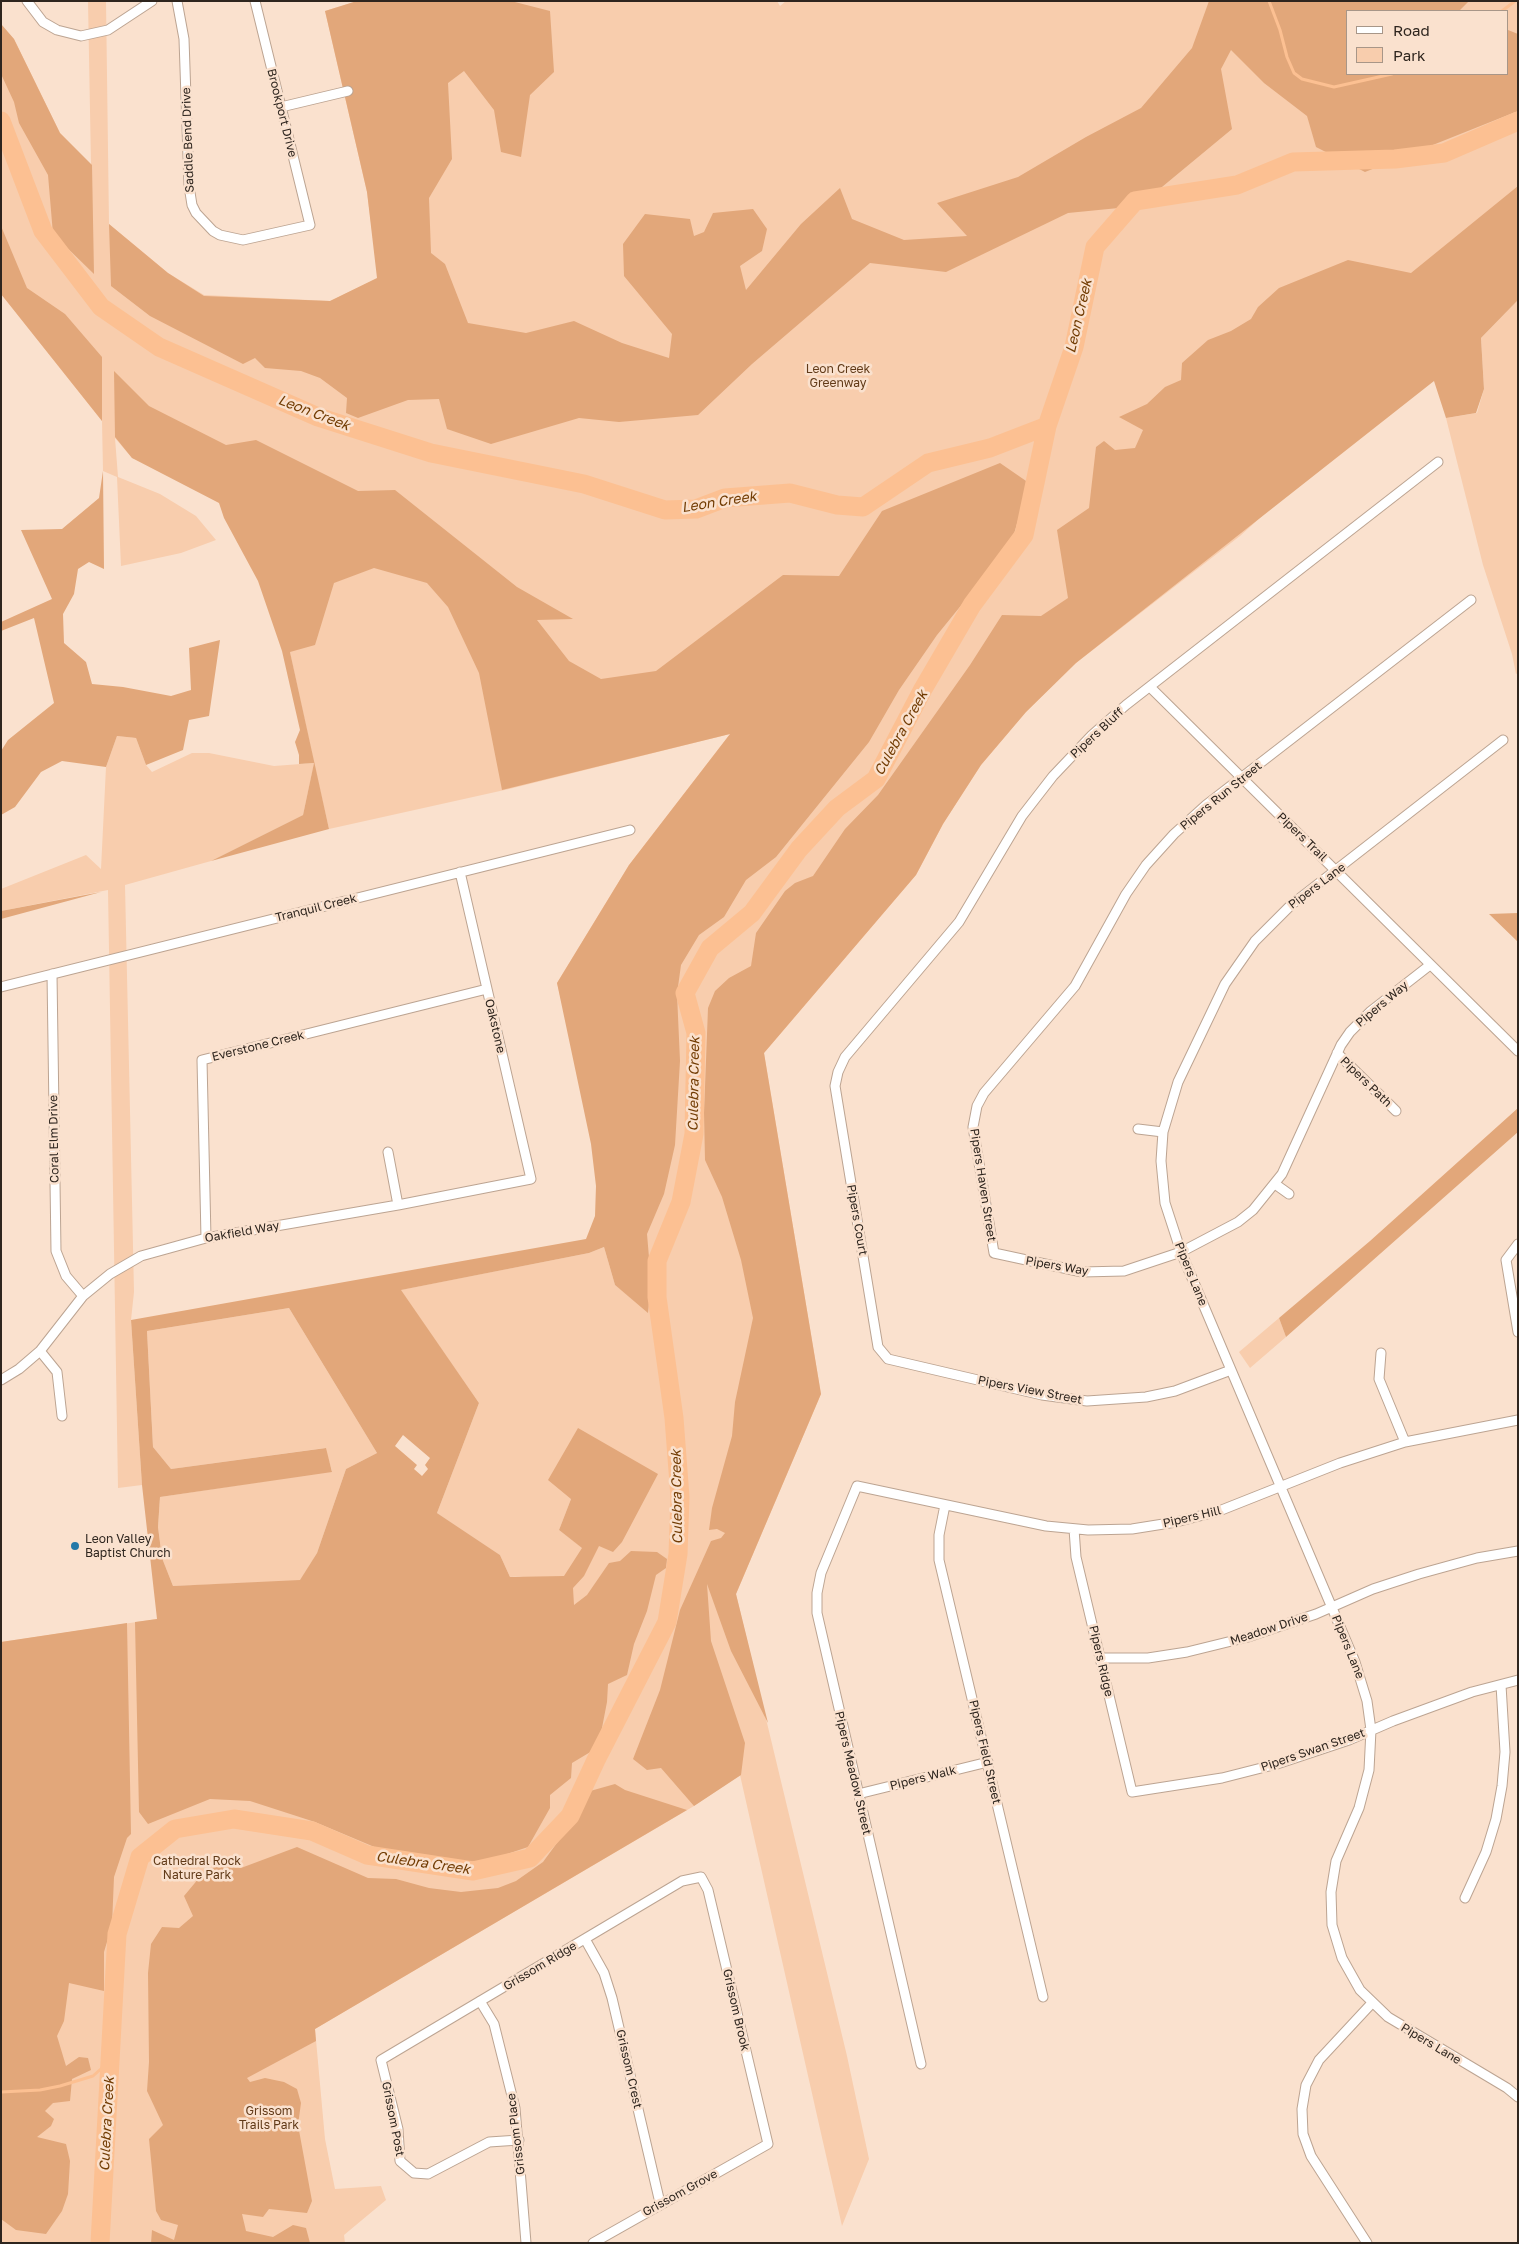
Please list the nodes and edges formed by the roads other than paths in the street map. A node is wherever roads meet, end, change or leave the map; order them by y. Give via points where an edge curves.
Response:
1 (27, 1) edge
2 (152, 1) edge
3 (177, 1) edge
4 (255, 1) edge
5 (348, 91) dead end
6 (281, 107) junction
7 (310, 225) joint
8 (1438, 462) dead end
9 (1471, 600) dead end
10 (1150, 687) junction
11 (1504, 740) dead end
12 (1242, 778) junction
13 (630, 830) dead end
14 (1337, 871) junction
15 (460, 872) junction
16 (1430, 965) junction
17 (52, 974) junction
18 (1, 987) edge
19 (487, 989) junction
20 (1518, 1051) edge
21 (1337, 1053) junction
22 (836, 1079) joint
23 (1396, 1111) dead end
24 (974, 1116) joint
25 (1138, 1129) dead end
26 (1163, 1132) junction
27 (388, 1152) dead end
28 (531, 1179) joint
29 (1275, 1184) junction
30 (1289, 1194) dead end
31 (398, 1205) junction
32 (206, 1238) junction
33 (1518, 1244) edge
34 (1181, 1252) junction
35 (994, 1254) joint
36 (83, 1296) junction
37 (1518, 1332) edge
38 (40, 1351) junction
39 (1381, 1352) dead end
40 (888, 1359) joint
41 (1230, 1370) junction
42 (1, 1380) edge
43 (62, 1416) dead end
44 (1518, 1420) edge
45 (1405, 1442) junction
46 (858, 1486) joint
47 (1280, 1488) junction
48 (946, 1505) junction
49 (1074, 1529) junction
50 (1518, 1551) edge
51 (1332, 1607) junction
52 (1100, 1658) junction
53 (1518, 1680) edge
54 (1501, 1685) junction
55 (1371, 1730) junction
56 (988, 1762) junction
57 (1132, 1792) joint
58 (858, 1794) junction
59 (701, 1877) joint
60 (1465, 1898) dead end
61 (585, 1939) junction
62 (1043, 1997) dead end
63 (480, 2001) junction
64 (1372, 2003) junction
65 (381, 2060) joint
66 (921, 2064) dead end
67 (1518, 2097) edge
68 (519, 2140) junction
69 (768, 2144) joint
70 (660, 2203) junction
71 (526, 2243) edge
72 (593, 2243) edge
73 (1367, 2243) edge

1 - 2 street via 43,22 57,30 81,36 108,30
3 - 7 street, Saddle Bend Drive via 184,39 189,186 196,213 212,231 235,239 254,239
4 - 6 street, Brookport Drive
5 - 6 street
6 - 7 street, Brookport Drive
8 - 10 street, Pipers Bluff
9 - 12 street, Pipers Run Street
10 - 12 street, Pipers Trail
10 - 22 street, Pipers Bluff via 1092,735 1053,776 1022,816 959,922 845,1057
11 - 14 street, Pipers Lane
12 - 14 street, Pipers Trail
12 - 24 street, Pipers Run Street via 1174,834 1146,865 1126,894 1075,986 984,1093
13 - 15 street, Tranquil Creek
14 - 16 street, Pipers Trail
14 - 26 street, Pipers Lane via 1291,905 1240,961 1178,1082
15 - 17 street, Tranquil Creek
15 - 19 street, Oakstone
16 - 20 street, Pipers Trail
16 - 21 street, Pipers Way via 1371,1012 1350,1032
17 - 18 street, Tranquil Creek
17 - 36 street, Coral Elm Drive via 56,1251 66,1276
19 - 28 street, Oakstone
19 - 32 street, Everstone Creek via 202,1060
21 - 23 street, Pipers Path
21 - 29 street, Pipers Way
22 - 40 street, Pipers Court via 878,1347
24 - 35 street, Pipers Haven Street via 973,1127
25 - 26 street
26 - 34 street, Pipers Lane via 1162,1183 1171,1226
27 - 31 street
28 - 31 street, Oakfield Way
29 - 30 street
29 - 34 street, Pipers Way via 1238,1222
31 - 32 street, Oakfield Way
32 - 36 street, Oakfield Way via 141,1256 110,1274
33 - 37 street via 1506,1260
34 - 35 street, Pipers Way via 1137,1268 1101,1273 1064,1270
34 - 41 street, Pipers Lane
36 - 38 street, Oakfield Way
38 - 42 street, Oakfield Way via 20,1369
38 - 43 street via 57,1372
39 - 45 street via 1379,1379
40 - 41 street, Pipers View Street via 1042,1395 1087,1401 1117,1401 1166,1393
41 - 47 street, Pipers Lane
44 - 45 street, Pipers Hill
45 - 47 street, Pipers Hill via 1340,1463
46 - 48 street, Pipers Hill
46 - 58 street, Pipers Meadow Street via 821,1573 816,1603 818,1624
47 - 49 street, Pipers Hill via 1219,1511 1176,1522 1132,1528
47 - 51 street, Pipers Lane
48 - 49 street, Pipers Hill via 1037,1525
48 - 56 street, Pipers Field Street via 939,1535 939,1560
49 - 52 street, Pipers Ridge via 1076,1557
50 - 51 street, Meadow Drive via 1419,1574
51 - 52 street, Meadow Drive via 1257,1634 1187,1652 1148,1658
51 - 55 street, Pipers Lane via 1363,1683
52 - 57 street, Pipers Ridge
53 - 54 street, Pipers Swan Street
54 - 55 street, Pipers Swan Street via 1472,1692
54 - 60 street via 1505,1752 1502,1786 1486,1852
55 - 57 street, Pipers Swan Street via 1268,1767 1222,1778
55 - 64 street, Pipers Lane via 1365,1788 1336,1861 1330,1904 1332,1925 1342,1958 1355,1983
56 - 58 street, Pipers Walk
56 - 62 street, Pipers Field Street
58 - 66 street, Pipers Meadow Street
59 - 61 street, Grissom Ridge via 682,1881
59 - 69 street, Grissom Brook via 708,1890
61 - 63 street, Grissom Ridge
61 - 70 street, Grissom Crest via 604,1973 612,1998
63 - 65 street, Grissom Ridge
63 - 68 street, Grissom Place via 494,2024 502,2051
64 - 67 street, Pipers Lane via 1396,2022
64 - 73 street via 1319,2060 1306,2085 1302,2109 1303,2134 1311,2156
65 - 68 street, Grissom Post via 398,2129 400,2161 414,2172 428,2174 489,2142
68 - 71 street, Grissom Place
69 - 70 street, Grissom Grove
70 - 72 street, Grissom Grove

